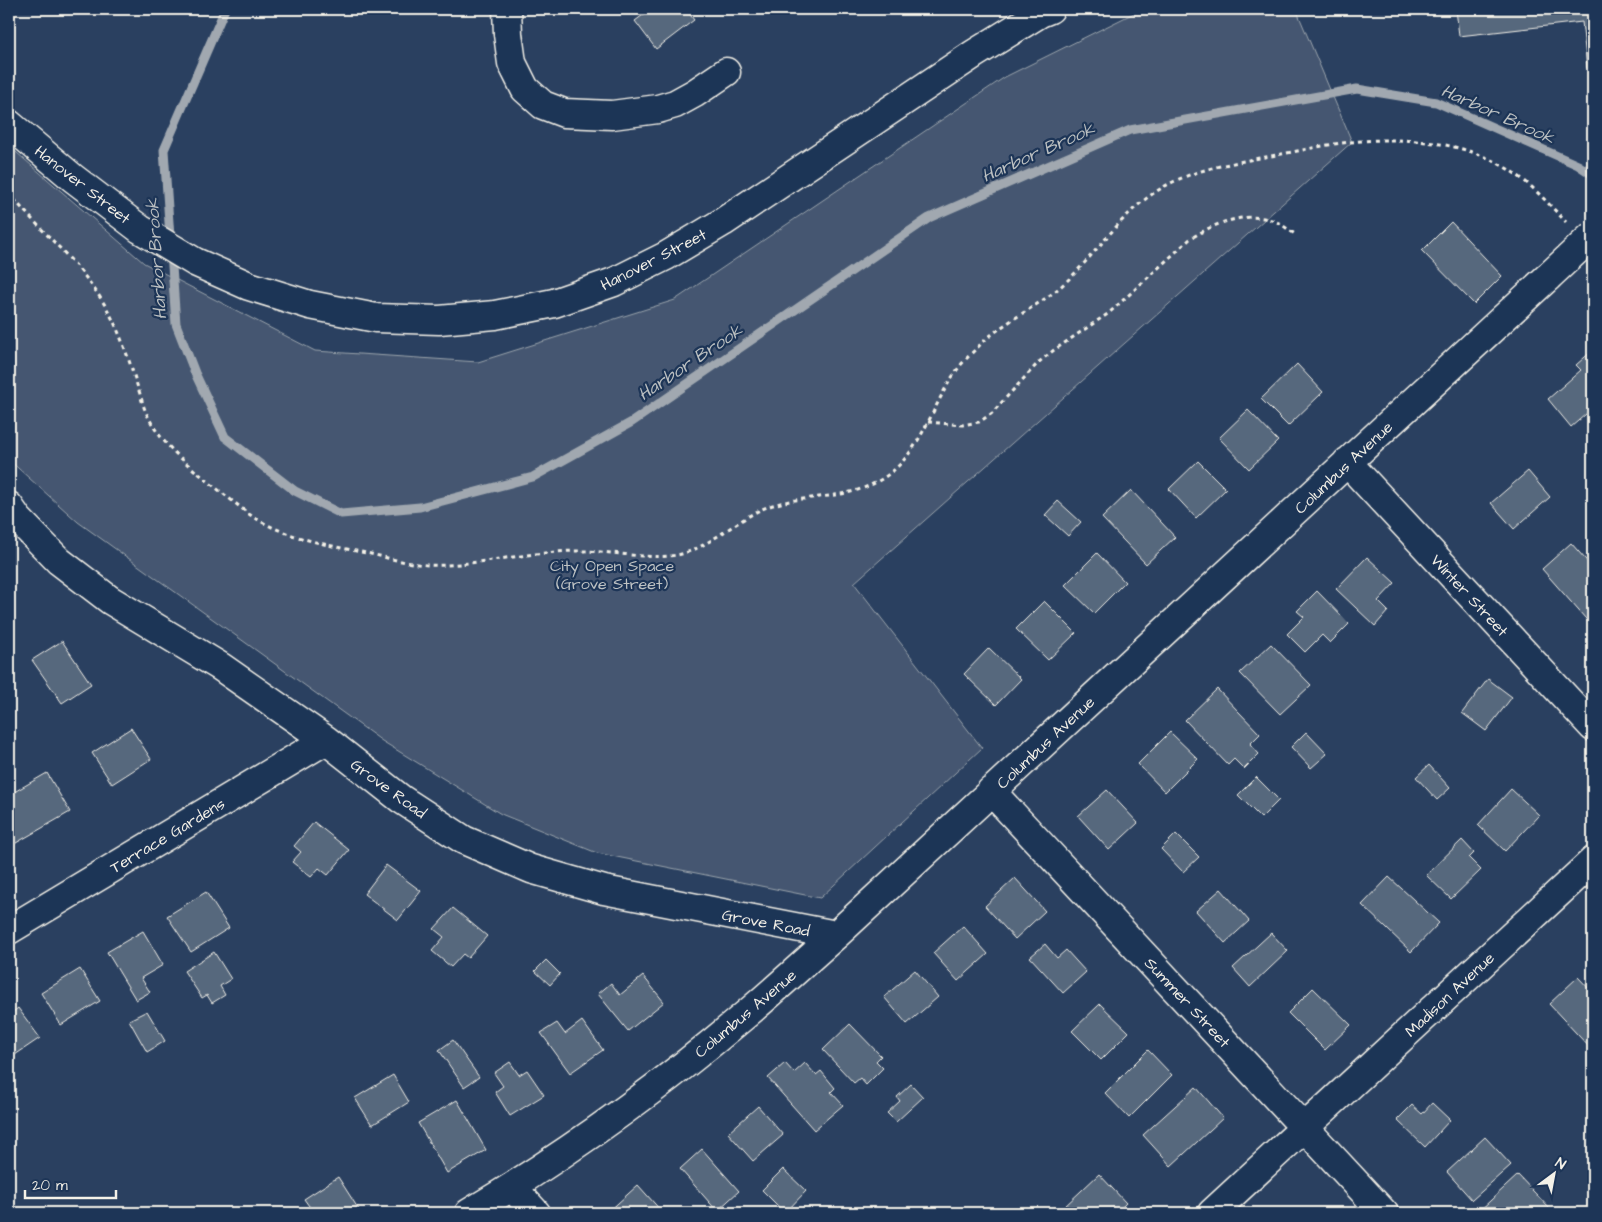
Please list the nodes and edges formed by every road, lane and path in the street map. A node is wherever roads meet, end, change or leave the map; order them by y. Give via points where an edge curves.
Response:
1 (507, 9) edge
2 (1050, 9) edge
3 (726, 72) dead end
4 (9, 124) edge
5 (9, 193) edge
6 (1568, 224) dead end
7 (1295, 234) dead end
8 (1593, 235) edge
9 (928, 422) junction
10 (1347, 462) junction
11 (9, 506) edge
12 (1593, 727) edge
13 (326, 740) junction
14 (991, 791) junction
15 (1593, 861) edge
16 (9, 930) edge
17 (836, 936) junction
18 (1305, 1127) junction
19 (512, 1188) junction
20 (469, 1213) edge
21 (536, 1213) edge
22 (1212, 1213) edge
23 (1384, 1213) edge

1 - 3 street via 512,63 525,89 544,105 564,113 612,115 658,109 675,104
2 - 4 street, Hanover Street via 974,54 723,222 666,256 614,282 554,303 495,315 440,320 376,318 310,305 249,286 195,262 148,234 73,178
5 - 9 path via 88,279 103,301 115,323 148,417 162,439 248,514 308,540 416,564 443,566 541,553 680,554 770,506 850,494 872,486 895,470 915,446
6 - 9 path via 1535,190 1500,164 1469,151 1435,143 1349,142 1189,174 1159,189 1129,212 1066,282 986,339 958,369
7 - 9 path via 1280,224 1257,218 1224,222 1202,231 1109,313 1039,362 991,414 979,422 962,425
8 - 10 street, Columbus Avenue, bridge
10 - 12 street, Winter Street
10 - 14 street, Columbus Avenue
11 - 13 street, Grove Road via 59,561 110,600 221,667
13 - 16 street, Terrace Gardens
13 - 17 street, Grove Road via 401,799 456,835 531,869 604,890
14 - 17 street, Columbus Avenue
14 - 18 street, Summer Street
15 - 18 street, Madison Avenue
17 - 19 street, Columbus Avenue via 662,1082
18 - 22 street, Madison Avenue
18 - 23 street, Summer Street
19 - 20 street, Columbus Avenue
19 - 21 street

